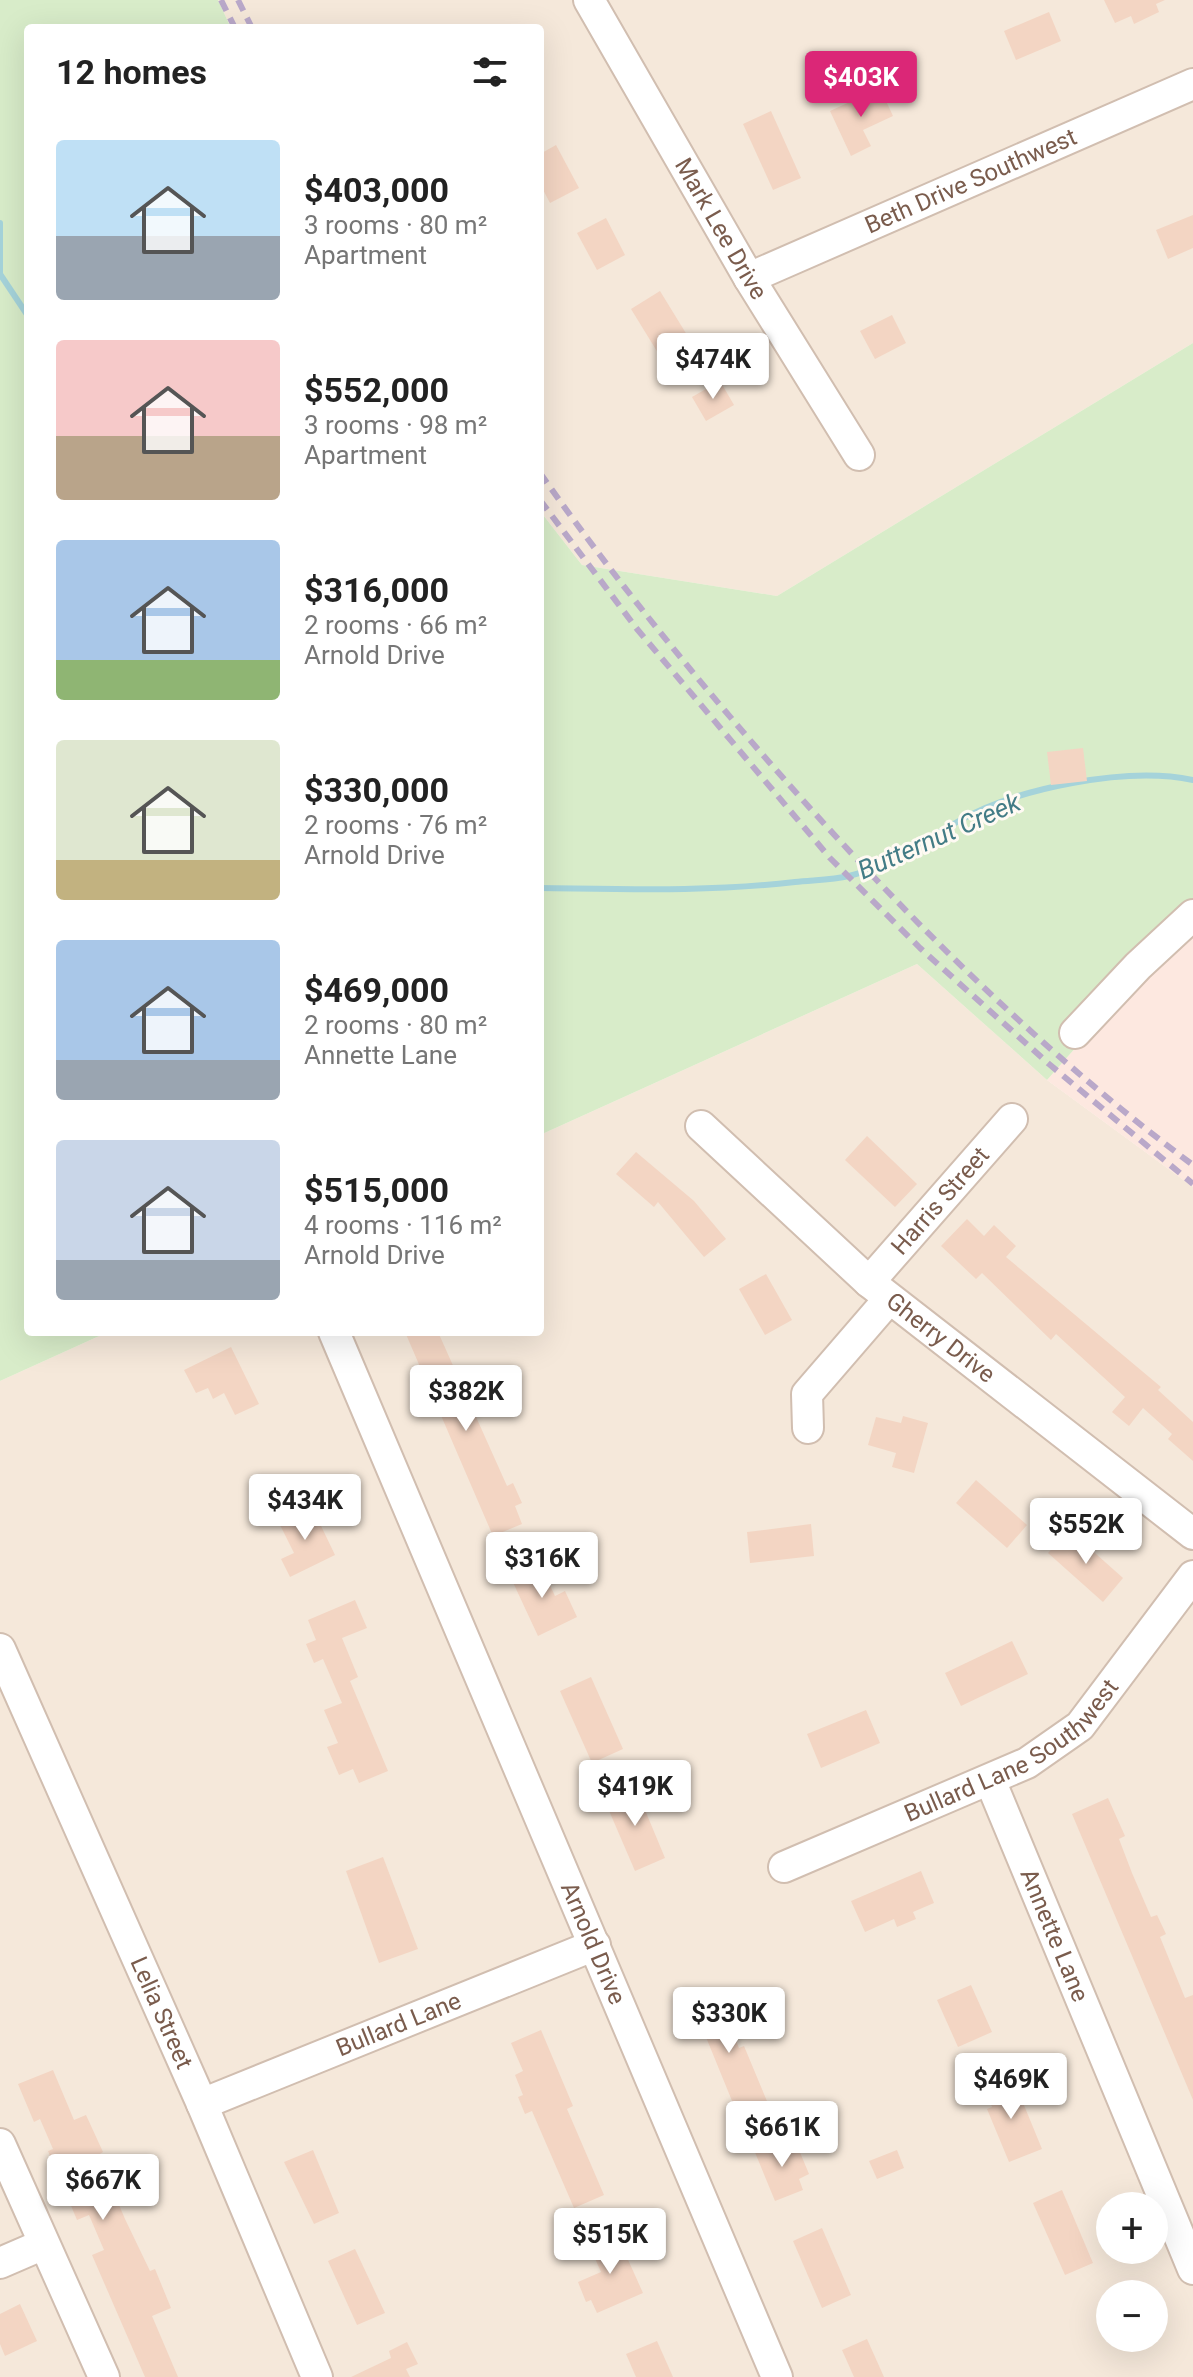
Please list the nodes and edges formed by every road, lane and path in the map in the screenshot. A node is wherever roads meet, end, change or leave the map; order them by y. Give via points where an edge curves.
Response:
1 (589, 0) edge
2 (1193, 84) edge
3 (749, 278) junction
4 (859, 455) dead end
5 (1193, 915) edge
6 (1075, 1033) dead end
7 (1012, 1119) dead end
8 (701, 1126) dead end
9 (879, 1290) junction
10 (336, 1336) edge
11 (808, 1428) dead end
12 (1193, 1534) edge
13 (1193, 1576) edge
14 (0, 1649) edge
15 (990, 1780) junction
16 (784, 1867) dead end
17 (595, 1945) junction
18 (202, 2104) junction
19 (0, 2144) edge
20 (44, 2244) junction
21 (0, 2263) edge
22 (1193, 2269) edge
23 (104, 2377) edge
24 (317, 2377) edge
25 (777, 2377) edge

1 - 3 street, Mark Lee Drive
2 - 3 street, Beth Drive Southwest
3 - 4 street, Mark Lee Drive
5 - 6 street
7 - 9 street, Harris Street
8 - 9 street, Gherry Drive
9 - 11 street, Harris Street via 807,1394
9 - 12 street, Gherry Drive
10 - 17 street, Arnold Drive
13 - 15 street, Bullard Lane Southwest via 1080,1726 1027,1763
14 - 18 street, Lelia Street
15 - 16 street, Bullard Lane Southwest
15 - 22 street, Annette Lane
17 - 18 street, Bullard Lane
17 - 25 street, Arnold Drive
18 - 24 street, Lelia Street
19 - 20 street
20 - 21 street
20 - 23 street

